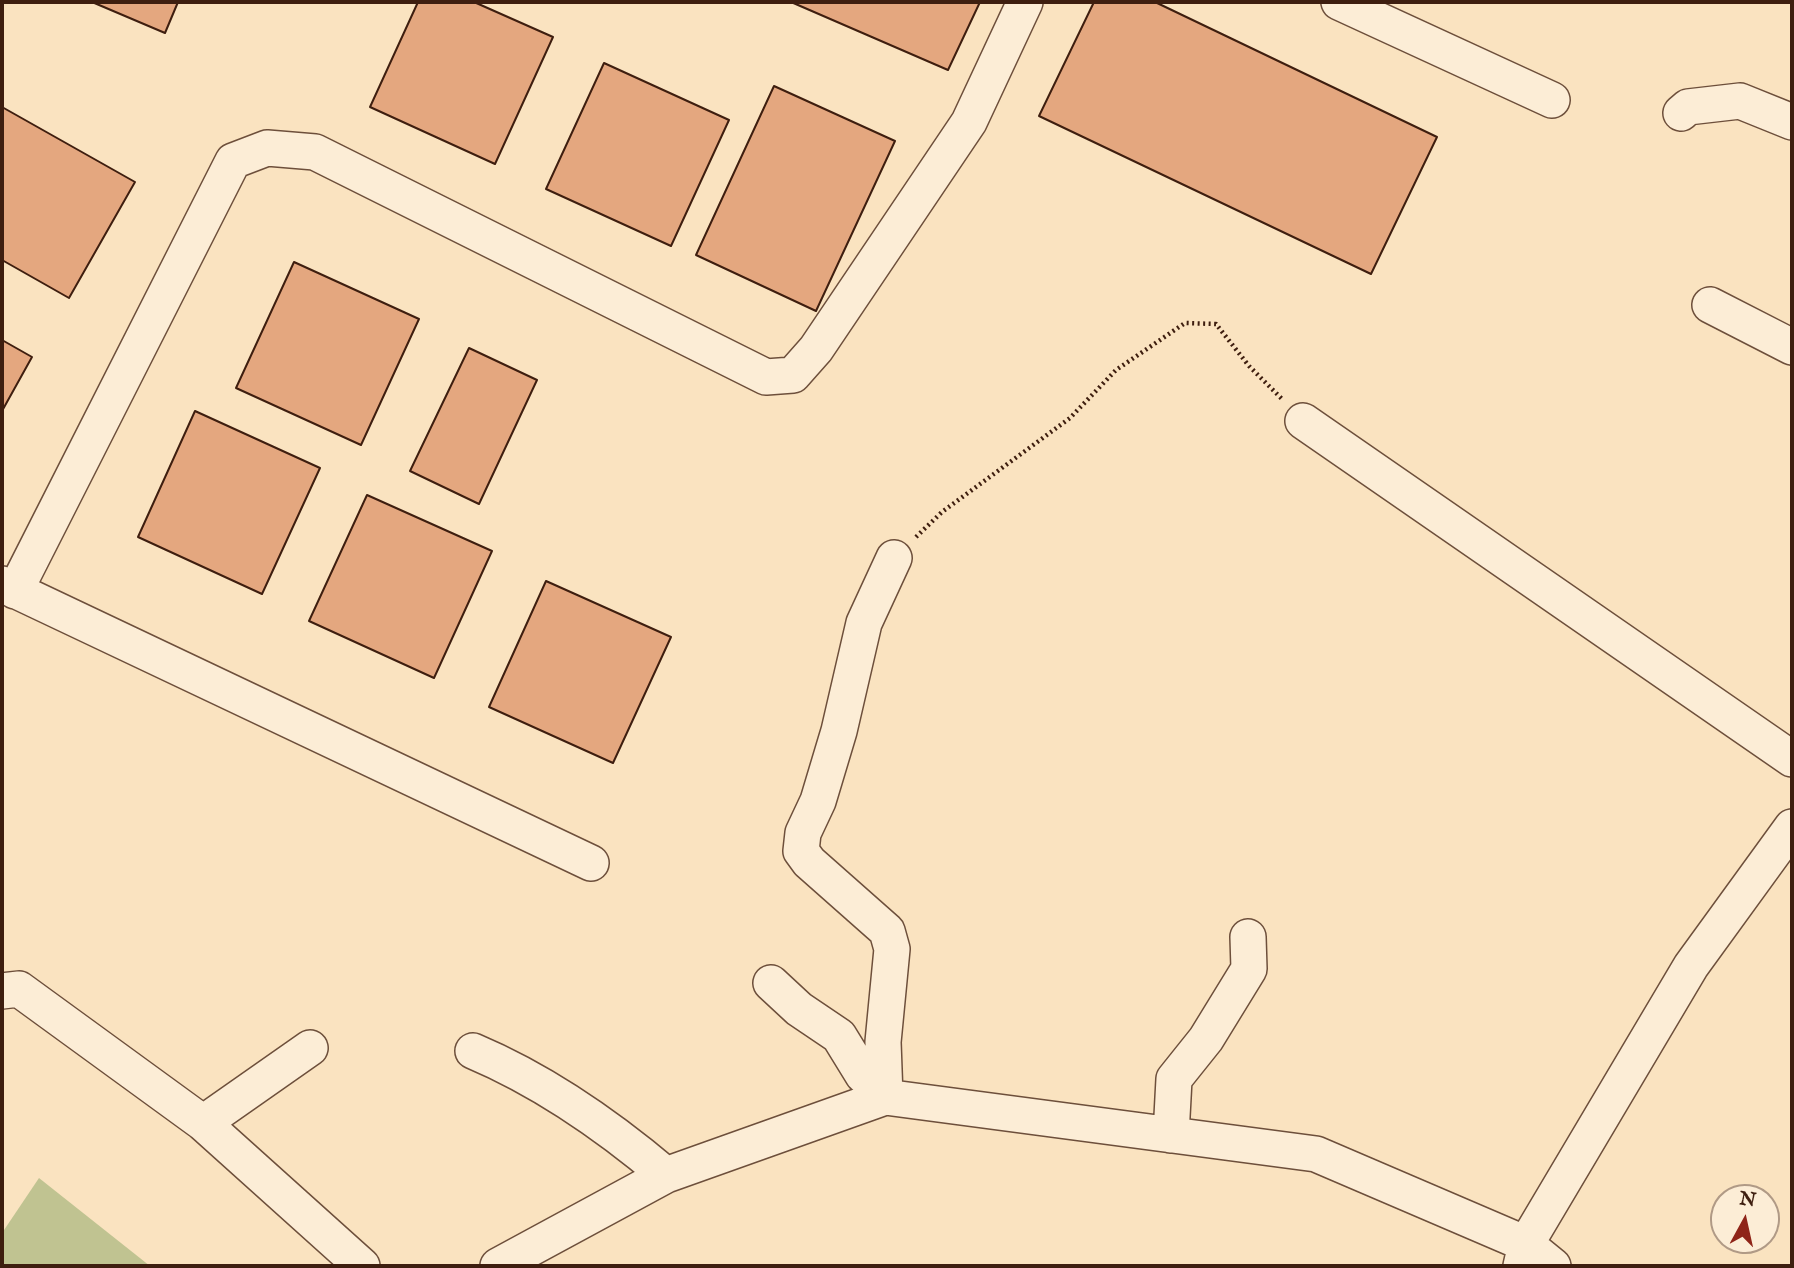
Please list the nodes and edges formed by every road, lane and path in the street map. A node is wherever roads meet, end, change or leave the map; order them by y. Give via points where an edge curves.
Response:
1 (1025, 2) edge
2 (1339, 2) edge
3 (1552, 100) dead end
4 (1681, 113) dead end
5 (1792, 122) edge
6 (1710, 305) dead end
7 (1792, 347) edge
8 (1303, 421) joint
9 (894, 558) joint
10 (8, 587) edge
11 (1792, 759) edge
12 (1792, 827) edge
13 (590, 863) dead end
14 (1248, 937) dead end
15 (771, 983) dead end
16 (2, 991) edge
17 (310, 1048) dead end
18 (473, 1051) dead end
19 (885, 1097) junction
20 (203, 1123) junction
21 (1171, 1135) junction
22 (666, 1175) junction
23 (1523, 1255) edge
24 (362, 1266) edge
25 (498, 1266) edge
26 (1553, 1266) edge

1 - 10 street via 969,122 816,349 793,374 766,377 315,152 267,148 233,161
2 - 3 street
4 - 5 street via 1688,107 1740,101
6 - 7 street
8 - 9 path via 1216,324 1185,323 1116,370 1070,418 942,512
8 - 11 street
9 - 19 street via 864,623 839,732 803,833 802,851 887,932 892,949 883,1042
10 - 13 street
12 - 23 street via 1691,966
14 - 21 street via 1249,969 1206,1039 1174,1079
15 - 19 street via 839,1036 863,1075
16 - 20 street via 19,989
17 - 20 street
18 - 22 street via 541,1084
19 - 21 street
19 - 22 street
20 - 24 street
21 - 23 street via 1317,1154
22 - 25 street
23 - 26 street

